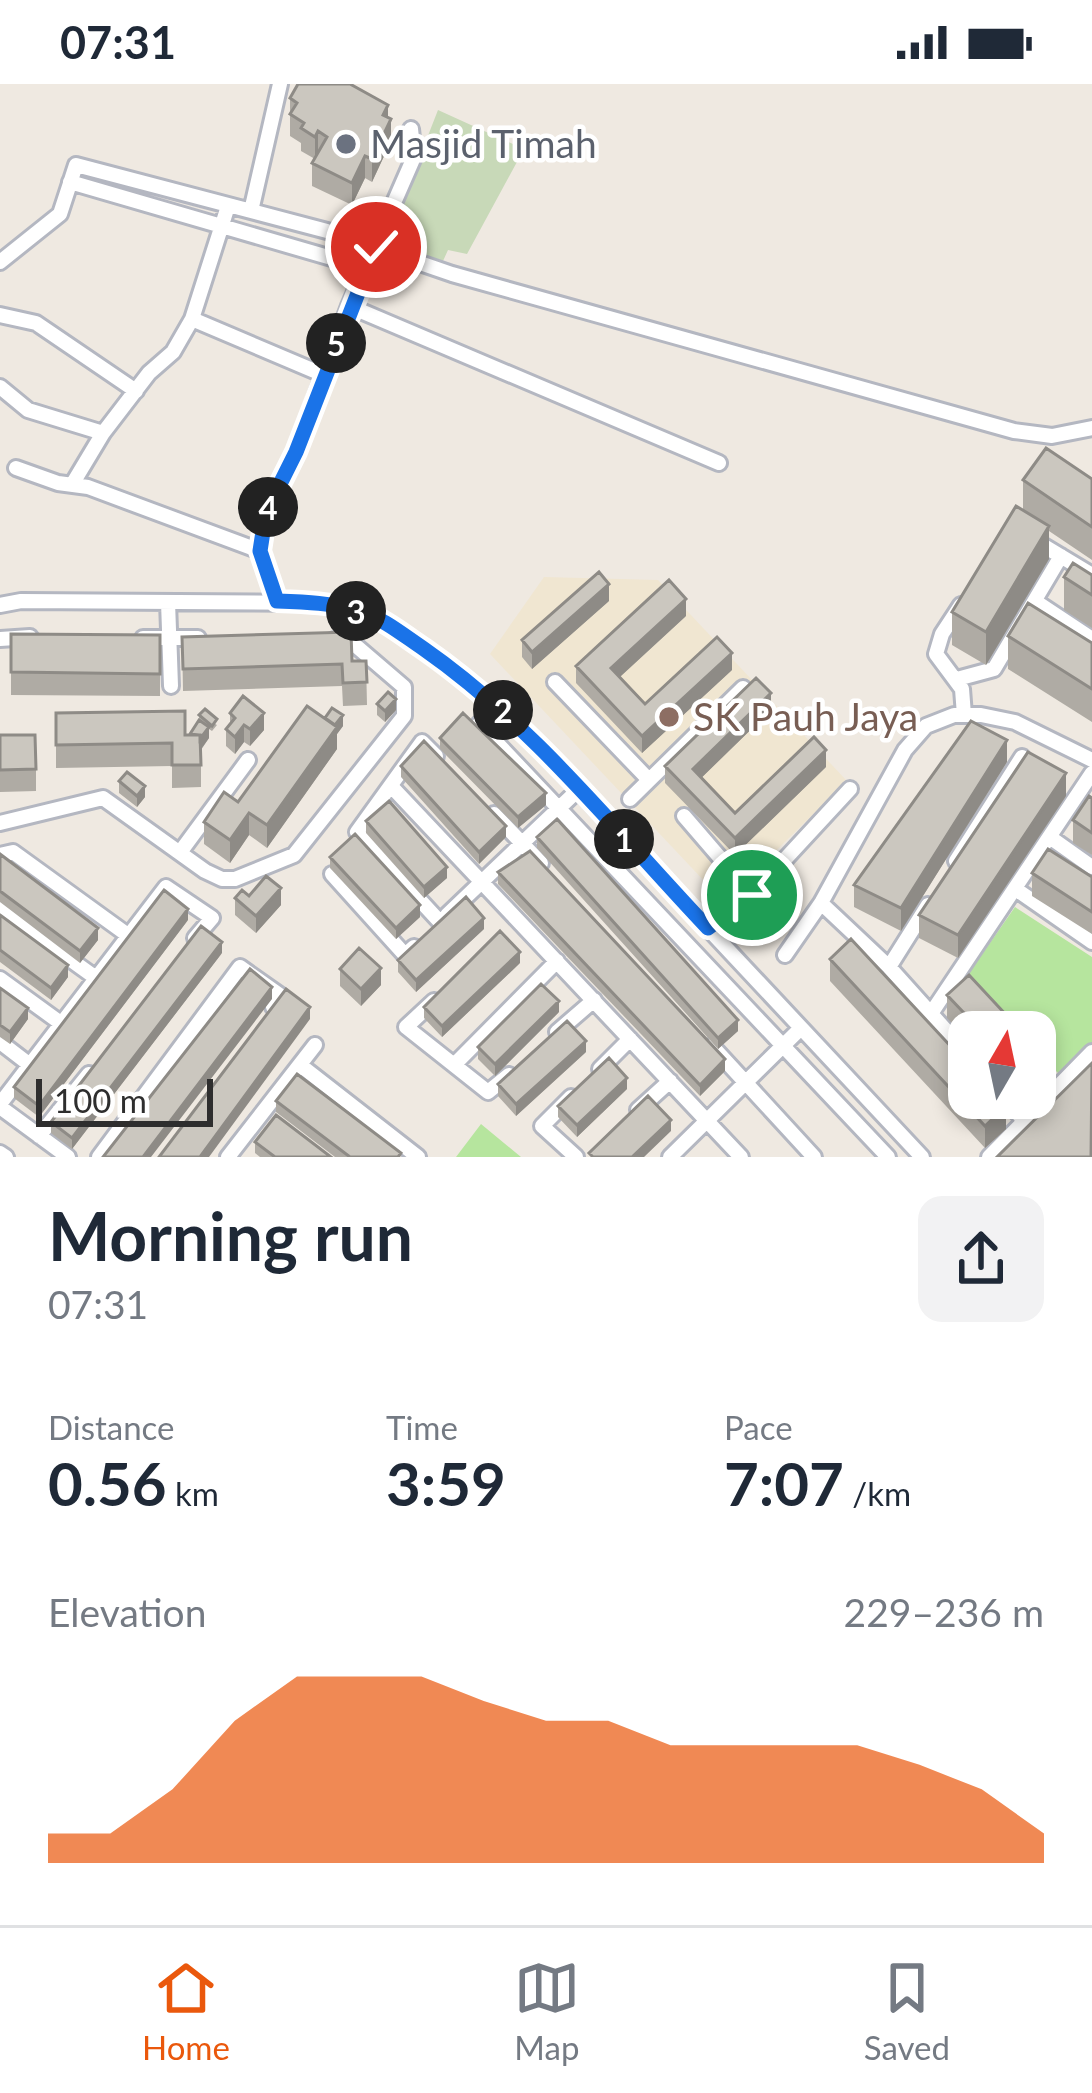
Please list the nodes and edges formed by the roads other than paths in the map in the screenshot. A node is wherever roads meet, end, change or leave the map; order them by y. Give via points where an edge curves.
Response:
1 (280, 84) edge
2 (411, 129) dead end
3 (70, 182) junction
4 (228, 206) junction
5 (250, 212) junction
6 (223, 224) junction
7 (376, 247) junction
8 (0, 262) edge
9 (366, 268) junction
10 (349, 306) junction
11 (0, 315) edge
12 (192, 319) junction
13 (324, 375) junction
14 (0, 387) edge
15 (136, 391) junction
16 (1092, 428) edge
17 (103, 433) junction
18 (719, 463) dead end
19 (16, 468) dead end
20 (74, 483) junction
21 (1012, 527) edge
22 (260, 551) junction
23 (1060, 556) junction
24 (1092, 575) edge
25 (965, 598) edge
26 (277, 601) junction
27 (1035, 601) junction
28 (168, 602) junction
29 (0, 605) edge
30 (52, 637) edge
31 (122, 638) edge
32 (169, 638) junction
33 (214, 638) edge
34 (326, 638) edge
35 (0, 639) edge
36 (1092, 639) edge
37 (957, 679) junction
38 (555, 682) dead end
39 (171, 686) dead end
40 (743, 688) edge
41 (964, 715) junction
42 (478, 724) edge
43 (1022, 757) edge
44 (248, 760) dead end
45 (1092, 760) edge
46 (1092, 772) edge
47 (456, 776) edge
48 (649, 780) junction
49 (392, 786) junction
50 (850, 789) dead end
51 (578, 790) junction
52 (1087, 794) edge
53 (630, 799) dead end
54 (558, 808) junction
55 (489, 809) edge
56 (684, 816) dead end
57 (2, 821) edge
58 (1051, 838) junction
59 (523, 843) junction
60 (181, 851) junction
61 (6, 854) edge
62 (1092, 867) edge
63 (950, 872) edge
64 (332, 874) dead end
65 (554, 877) edge
66 (482, 882) junction
67 (938, 890) edge
68 (1017, 890) junction
69 (752, 895) junction
70 (821, 903) junction
71 (0, 908) edge
72 (519, 921) junction
73 (440, 922) junction
74 (708, 928) junction
75 (129, 936) junction
76 (503, 936) edge
77 (1092, 942) edge
78 (183, 954) edge
79 (785, 955) dead end
80 (557, 961) junction
81 (890, 967) junction
82 (96, 978) junction
83 (0, 979) edge
84 (439, 997) edge
85 (594, 1000) junction
86 (932, 1012) junction
87 (268, 1014) edge
88 (62, 1024) junction
89 (801, 1028) junction
90 (698, 1031) edge
91 (948, 1031) edge
92 (631, 1039) junction
93 (0, 1042) edge
94 (315, 1045) dead end
95 (541, 1046) edge
96 (783, 1046) junction
97 (1092, 1052) edge
98 (524, 1062) edge
99 (97, 1064) edge
100 (456, 1064) junction
101 (30, 1065) junction
102 (300, 1065) junction
103 (670, 1082) junction
104 (746, 1082) junction
105 (0, 1105) edge
106 (265, 1110) junction
107 (707, 1120) junction
108 (1024, 1121) joint
109 (280, 1122) edge
110 (619, 1127) edge
111 (39, 1136) junction
112 (234, 1155) edge
113 (68, 1157) edge
114 (98, 1157) edge
115 (418, 1157) edge
116 (577, 1157) edge
117 (670, 1157) edge
118 (742, 1157) edge
119 (814, 1157) edge
120 (887, 1157) edge
121 (922, 1157) edge
122 (989, 1157) edge

1 - 5 street
2 - 7 street via 414,158
3 - 4 street via 76,165
3 - 6 street
3 - 8 street via 53,222
4 - 5 street
4 - 6 street
5 - 7 street
6 - 9 street
6 - 12 street
7 - 9 street
7 - 16 street via 1014,431 1052,436
9 - 10 street
10 - 13 street
10 - 18 street
11 - 15 street via 36,323
12 - 13 street
12 - 15 street
13 - 22 street via 266,512
14 - 17 street via 28,410
15 - 17 street
17 - 20 street
19 - 20 street
20 - 22 street
21 - 23 street
22 - 26 street
23 - 24 street
23 - 27 street
25 - 37 street via 936,647 939,663
26 - 28 street
26 - 51 street via 360,611 387,624 500,706
27 - 36 street
27 - 37 street via 994,669
28 - 29 street
28 - 32 street
30 - 35 street
31 - 32 street
32 - 33 street
32 - 39 street
34 - 60 street via 355,645 404,687 404,716 294,855 222,879
37 - 41 street
38 - 48 street
40 - 48 street
41 - 45 street via 1015,722
41 - 70 street via 926,726 905,750
42 - 54 street
43 - 63 street
44 - 60 street
46 - 52 street
47 - 49 street via 422,742
48 - 53 street
49 - 66 street
49 - 73 street via 357,832
50 - 69 street
51 - 54 street
51 - 74 street
52 - 58 street
54 - 59 street
54 - 96 street
55 - 59 street
56 - 69 street
57 - 60 street via 103,798
58 - 62 street
58 - 68 street
59 - 65 street
59 - 66 street
61 - 75 street
64 - 73 street via 405,955
66 - 72 street
66 - 73 street
67 - 81 street
68 - 77 street
68 - 86 street
69 - 74 street
70 - 79 street
70 - 81 street
71 - 82 street
72 - 76 street
72 - 80 street
74 - 89 street
75 - 78 street via 166,886 212,918
75 - 82 street
80 - 85 street
80 - 100 street
81 - 86 street
82 - 88 street
83 - 88 street
84 - 100 street via 406,1027
85 - 92 street
85 - 95 street
86 - 91 street
87 - 114 street via 281,996 240,967
88 - 101 street
89 - 96 street
89 - 121 street
90 - 104 street
92 - 103 street
92 - 116 street via 542,1126
93 - 101 street
94 - 102 street
96 - 104 street
96 - 120 street
97 - 108 street
98 - 100 street via 488,1093
99 - 111 street
101 - 105 street
102 - 106 street
102 - 115 street
103 - 107 street
103 - 110 street
104 - 107 street
104 - 119 street
105 - 111 street
106 - 109 street
106 - 112 street
107 - 117 street
107 - 118 street
108 - 122 street
111 - 113 street

